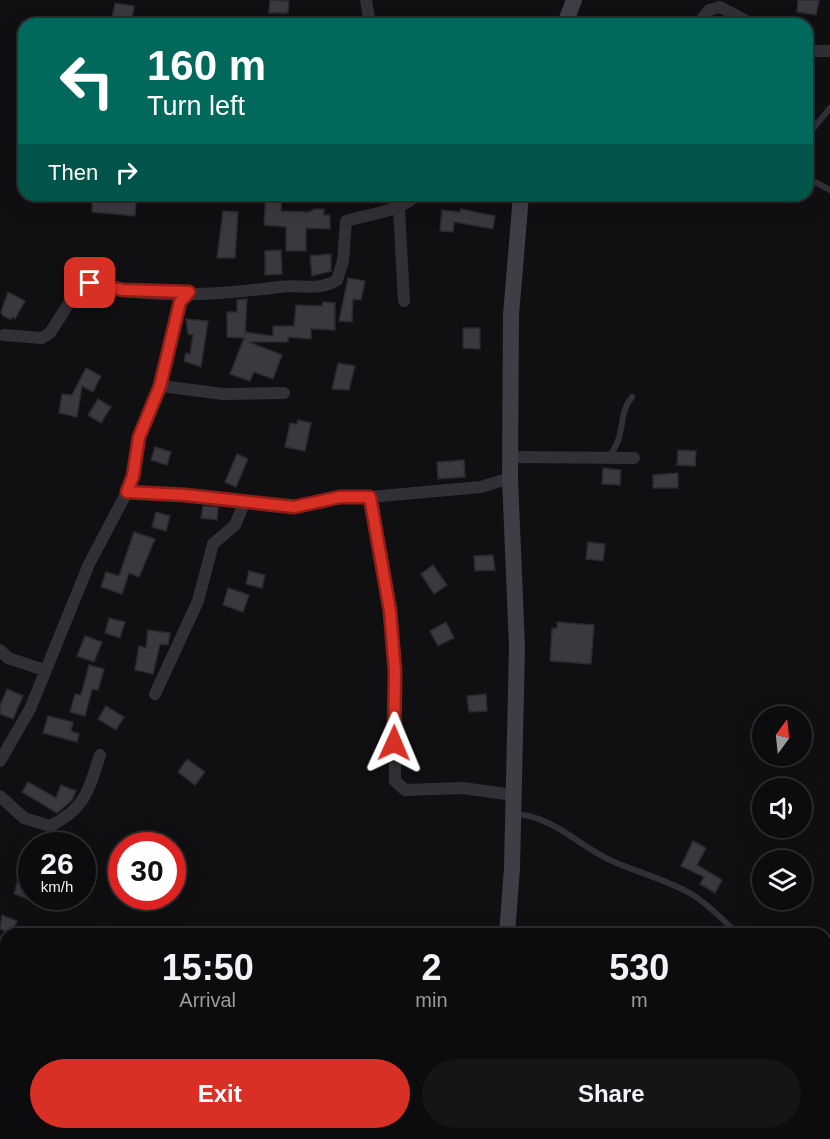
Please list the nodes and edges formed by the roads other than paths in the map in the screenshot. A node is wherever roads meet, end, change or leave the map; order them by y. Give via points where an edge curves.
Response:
1 (366, 0) edge
2 (574, 0) edge
3 (369, 18) edge
4 (567, 18) edge
5 (703, 18) edge
6 (741, 18) edge
7 (813, 51) edge
8 (830, 51) edge
9 (830, 108) edge
10 (813, 129) edge
11 (813, 181) edge
12 (830, 190) edge
13 (409, 201) edge
14 (521, 201) edge
15 (399, 209) junction
16 (189, 292) junction
17 (404, 302) dead end
18 (4, 335) dead end
19 (160, 386) junction
20 (285, 393) dead end
21 (632, 397) dead end
22 (609, 456) junction
23 (511, 458) junction
24 (634, 458) dead end
25 (510, 478) junction
26 (127, 492) junction
27 (370, 497) junction
28 (245, 501) junction
29 (0, 650) edge
30 (44, 670) junction
31 (155, 694) dead end
32 (100, 755) dead end
33 (0, 761) edge
34 (513, 795) junction
35 (0, 796) edge
36 (513, 813) junction
37 (507, 928) edge
38 (731, 928) edge

1 - 3 street
2 - 4 street
5 - 6 street via 709,10 720,7
7 - 8 street
9 - 10 lane
11 - 12 lane
13 - 15 street
14 - 23 street via 510,315
15 - 16 street via 346,221 343,261 337,280 324,287
15 - 17 street
16 - 18 street via 123,290 90,283 78,289 50,333 42,338
16 - 19 street via 180,302
19 - 20 street via 223,394
19 - 26 street via 139,437
21 - 22 lane via 626,404 620,440
22 - 23 street
22 - 24 street
23 - 25 street
25 - 27 street via 481,487
25 - 34 street via 517,647
26 - 28 street
26 - 30 street via 89,564
27 - 28 street via 340,497 294,507
27 - 34 street via 392,632 395,781 405,790 464,788
28 - 31 street via 235,525 213,543 198,601
29 - 30 street via 8,658
30 - 33 street via 30,709
32 - 35 street via 88,794 68,818 50,826 24,818
34 - 36 street
36 - 37 street
36 - 38 lane via 552,823 573,840 613,861 693,896

